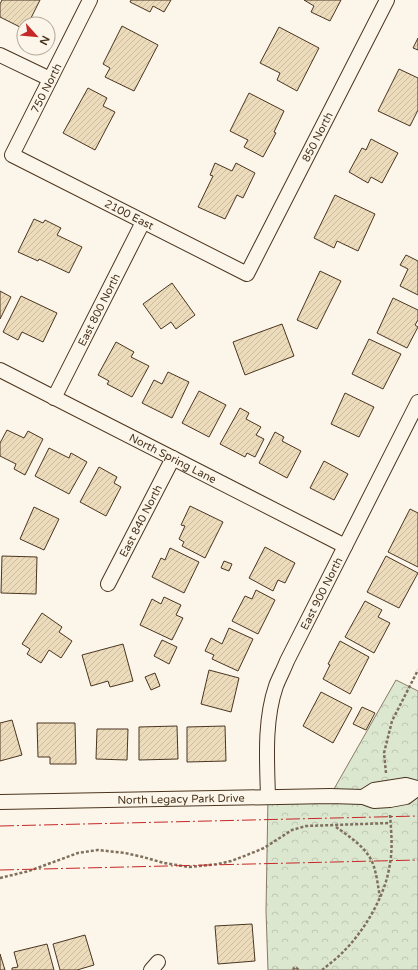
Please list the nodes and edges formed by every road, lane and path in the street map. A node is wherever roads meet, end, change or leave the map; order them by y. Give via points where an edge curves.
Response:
1 (90, 0) edge
2 (387, 0) edge
3 (0, 55) edge
4 (50, 79) junction
5 (12, 155) joint
6 (144, 222) junction
7 (247, 274) joint
8 (0, 370) edge
9 (54, 398) junction
10 (418, 402) edge
11 (173, 458) junction
12 (345, 546) junction
13 (108, 584) dead end
14 (418, 670) edge
15 (387, 778) dead end
16 (418, 788) edge
17 (268, 797) junction
18 (0, 802) edge
19 (390, 810) dead end
20 (390, 823) junction
21 (336, 826) junction
22 (0, 878) edge
23 (380, 898) junction
24 (293, 970) edge
25 (299, 970) edge
26 (322, 970) edge

1 - 4 street, 750 North
2 - 7 street, 850 North
3 - 4 street
4 - 5 street, 750 North
5 - 6 street, 2100 East
6 - 7 street, 2100 East
6 - 9 street, East 800 North
8 - 9 street, North Spring Lane
9 - 11 street, North Spring Lane
10 - 12 street, East 900 North
11 - 12 street, North Spring Lane
11 - 13 street, East 840 North
12 - 17 street, East 900 North via 276,687 268,735
14 - 15 path via 392,721 384,753
16 - 17 street, North Legacy Park Drive via 406,785 374,790 363,797
17 - 18 street, North Legacy Park Drive
19 - 20 path
20 - 21 path
20 - 23 path via 390,865
21 - 22 path via 306,826 292,830 264,848 231,862 189,867 137,855 98,850 78,853 29,872
21 - 23 path via 355,840 374,865
23 - 26 path via 356,938
24 - 25 path via 295,967

